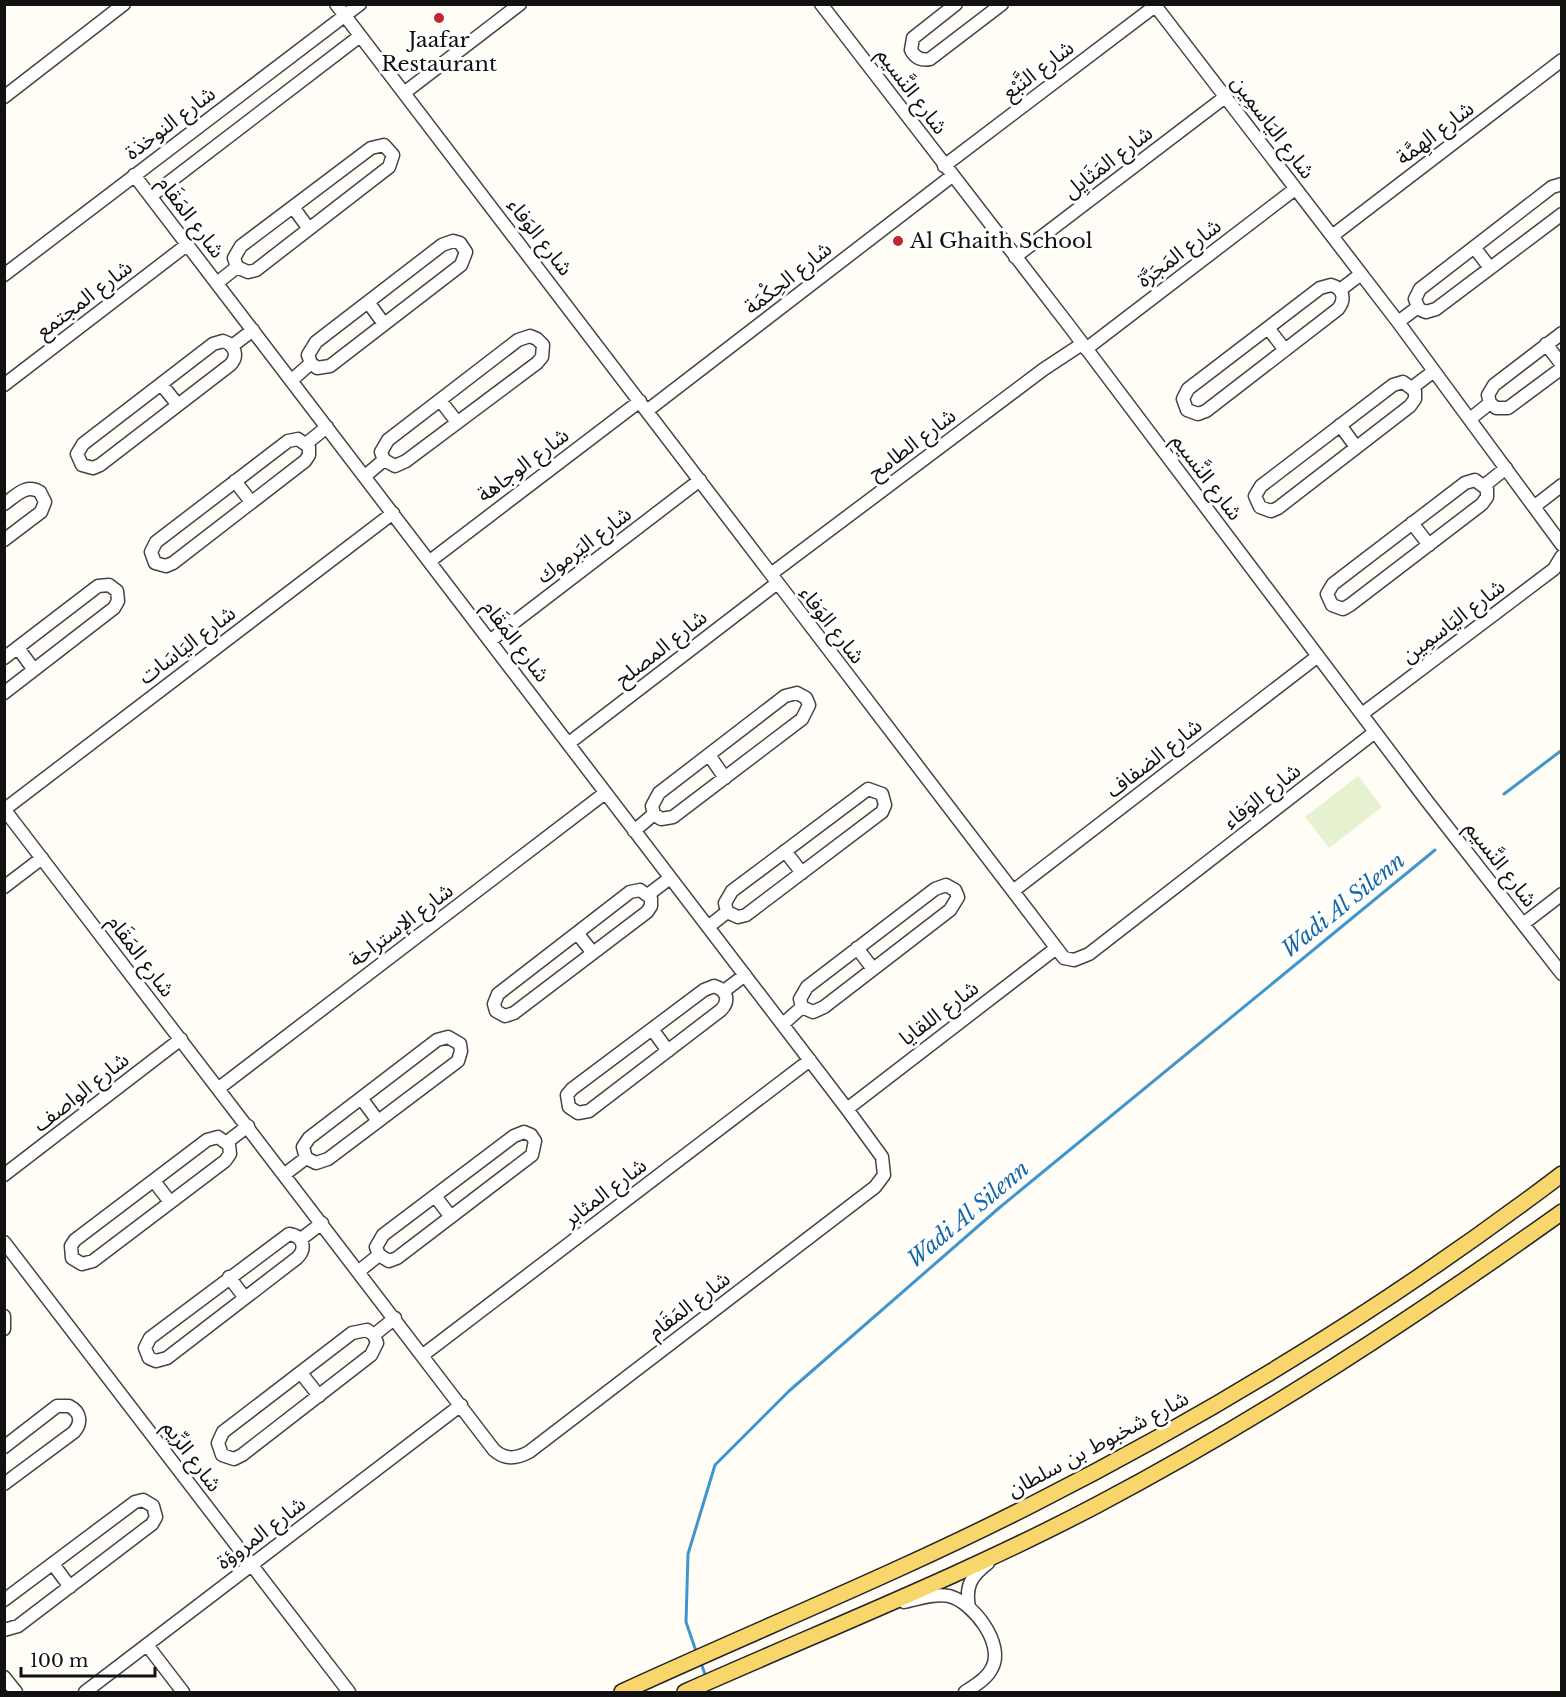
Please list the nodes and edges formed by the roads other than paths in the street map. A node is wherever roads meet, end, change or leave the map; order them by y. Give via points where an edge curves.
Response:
1 (124, 4) edge
2 (336, 4) edge
3 (360, 4) edge
4 (520, 4) edge
5 (821, 4) edge
6 (956, 4) edge
7 (1002, 4) edge
8 (1155, 5) edge
9 (344, 15) junction
10 (360, 36) junction
11 (1562, 60) edge
12 (404, 93) junction
13 (4, 97) edge
14 (1225, 97) junction
15 (948, 171) junction
16 (134, 175) junction
17 (1562, 184) edge
18 (1295, 189) junction
19 (151, 196) junction
20 (293, 207) junction
21 (1562, 214) edge
22 (309, 229) junction
23 (1332, 236) junction
24 (188, 244) junction
25 (1474, 247) junction
26 (1015, 257) junction
27 (237, 267) junction
28 (1490, 268) junction
29 (1361, 274) junction
30 (4, 275) edge
31 (217, 283) junction
32 (1340, 290) junction
33 (368, 302) junction
34 (1418, 307) junction
35 (1398, 322) junction
36 (384, 324) junction
37 (1268, 328) junction
38 (253, 330) junction
39 (1562, 333) edge
40 (1082, 344) junction
41 (1546, 344) junction
42 (232, 346) junction
43 (1285, 350) junction
44 (311, 363) junction
45 (1562, 366) edge
46 (1434, 371) junction
47 (292, 380) junction
48 (161, 384) junction
49 (4, 385) edge
50 (1413, 387) junction
51 (440, 399) junction
52 (1490, 403) junction
53 (178, 405) junction
54 (644, 406) junction
55 (1470, 419) junction
56 (458, 422) junction
57 (1340, 425) junction
58 (327, 427) junction
59 (307, 443) junction
60 (1356, 447) junction
61 (384, 460) junction
62 (1506, 468) junction
63 (365, 476) junction
64 (700, 480) junction
65 (235, 482) junction
66 (1485, 485) junction
67 (1562, 485) edge
68 (251, 502) junction
69 (4, 504) edge
70 (1534, 506) junction
71 (393, 513) junction
72 (1412, 523) junction
73 (4, 540) edge
74 (1429, 545) junction
75 (1562, 545) edge
76 (1562, 556) edge
77 (430, 561) junction
78 (773, 579) junction
79 (491, 640) junction
80 (18, 648) junction
81 (1318, 656) junction
82 (4, 658) edge
83 (34, 670) junction
84 (4, 693) edge
85 (1362, 714) junction
86 (1376, 732) junction
87 (569, 743) junction
88 (709, 755) junction
89 (725, 778) junction
90 (605, 793) junction
91 (5, 809) edge
92 (654, 814) junction
93 (634, 831) junction
94 (785, 851) junction
95 (42, 858) junction
96 (801, 873) junction
97 (670, 878) junction
98 (4, 887) edge
99 (1013, 891) junction
100 (649, 894) junction
101 (1562, 894) edge
102 (727, 912) junction
103 (1523, 924) junction
104 (708, 927) junction
105 (577, 933) junction
106 (857, 948) junction
107 (1055, 949) junction
108 (593, 953) junction
109 (873, 969) junction
110 (1562, 974) edge
111 (745, 975) junction
112 (724, 991) junction
113 (802, 1007) junction
114 (783, 1024) junction
115 (651, 1029) junction
116 (181, 1039) junction
117 (668, 1051) junction
118 (810, 1060) junction
119 (219, 1088) junction
120 (361, 1098) junction
121 (847, 1108) junction
122 (378, 1121) junction
123 (248, 1126) junction
124 (227, 1142) junction
125 (306, 1158) junction
126 (285, 1174) junction
127 (1562, 1174) edge
128 (4, 1175) edge
129 (154, 1181) junction
130 (435, 1196) junction
131 (170, 1202) junction
132 (1562, 1212) edge
133 (451, 1217) junction
134 (322, 1222) junction
135 (300, 1239) junction
136 (4, 1242) edge
137 (379, 1255) junction
138 (359, 1271) junction
139 (229, 1277) junction
140 (245, 1298) junction
141 (4, 1316) edge
142 (395, 1318) junction
143 (4, 1329) edge
144 (374, 1335) junction
145 (423, 1355) junction
146 (302, 1373) junction
147 (319, 1396) junction
148 (461, 1405) junction
149 (4, 1447) edge
150 (4, 1484) edge
151 (1009, 1548) junction
152 (53, 1564) junction
153 (251, 1566) junction
154 (70, 1587) junction
155 (4, 1600) edge
156 (883, 1607) junction
157 (969, 1608) junction
158 (4, 1630) edge
159 (147, 1645) junction
160 (5, 1677) edge
161 (628, 1689) edge
162 (16, 1692) edge
163 (85, 1692) edge
164 (183, 1692) edge
165 (349, 1692) edge
166 (685, 1692) edge
167 (965, 1692) edge

1 - 13 street
2 - 9 street, شارع الوَفاء
3 - 9 street, شارع النوخذة
4 - 12 street
5 - 15 street, شارع النَّسيم
6 - 7 street via 913,38 911,50 915,56 930,59
8 - 14 street, شارع اليَاسمِين
8 - 15 street, شارع النَّبْع
9 - 10 street, شارع الوَفاء
9 - 16 street, شارع النوخذة
10 - 12 street, شارع الوَفاء
10 - 19 street
11 - 23 street, شارع الهِمَّة
12 - 54 street, شارع الوَفاء
14 - 18 street, شارع اليَاسمِين
14 - 26 street, شارع المَثَايِل
15 - 26 street, شارع النَّسيم
15 - 54 street, شارع الحِكْمَة
16 - 19 street, شارع المَقَام
16 - 30 street, شارع النوخذة
17 - 25 street via 1552,187
18 - 23 street, شارع اليَاسمِين
18 - 40 street, شارع المَجَرَّة
19 - 24 street, شارع المَقَام
20 - 22 street
20 - 22 street, شارع المَقَام via 374,146 384,145 391,152 389,167
20 - 27 street, شارع المَقَام via 241,246 234,258
21 - 28 street
22 - 27 street, شارع المَقَام via 256,270 243,272
23 - 29 street, شارع اليَاسمِين
24 - 31 street, شارع المَقَام
24 - 49 street, شارع المجتمع
25 - 28 street
25 - 34 street via 1420,289 1415,299
26 - 40 street, شارع النَّسيم
27 - 31 street, شارع المَقَام
28 - 34 street via 1433,311
29 - 32 street
29 - 35 street, شارع اليَاسمِين
31 - 38 street, شارع المَقَام
32 - 37 street via 1331,285 1320,288
32 - 43 street via 1343,298 1338,309
33 - 36 street
33 - 36 street via 446,242 463,245 466,256 461,265
33 - 44 street via 312,346 308,355
34 - 35 street
35 - 46 street, شارع اليَاسمِين
36 - 44 street via 330,366 322,369
37 - 43 street
37 - 43 street via 1188,389 1183,399 1185,407 1194,414 1202,413
38 - 42 street
38 - 47 street, شارع المَقَام
39 - 41 street
40 - 78 street, شارع الطامح via 804,551
40 - 81 street, شارع النَّسيم
41 - 45 street
41 - 52 street via 1494,385 1488,395
42 - 48 street via 223,341 213,344
42 - 53 street via 233,362
44 - 47 street
45 - 52 street via 1508,408 1500,409
46 - 50 street
46 - 55 street, شارع اليَاسمِين
47 - 58 street, شارع المَقَام
48 - 53 street
48 - 53 street via 83,444 77,454 79,462 89,468 100,465
50 - 57 street via 1403,382 1393,385
50 - 60 street via 1413,403
51 - 56 street
51 - 56 street via 518,340 530,336 540,341 544,353 540,360
51 - 61 street via 388,440 381,452
52 - 55 street
54 - 64 street, شارع الوَفاء
54 - 77 street, شارع الوجاهة
55 - 62 street, شارع اليَاسمِين
56 - 61 street via 402,463 390,465
57 - 60 street
57 - 60 street via 1260,486 1255,496 1257,504 1267,511 1275,510
58 - 59 street
58 - 63 street, شارع المَقَام
59 - 65 street via 298,439 288,441
59 - 68 street via 307,458
61 - 63 street
62 - 66 street
62 - 70 street, شارع اليَاسمِين
63 - 71 street, شارع المَقَام
64 - 78 street, شارع الوَفاء
64 - 79 street, شارع اليَرموك
65 - 68 street
65 - 68 street via 156,542 151,548 152,560 158,565 170,565
66 - 72 street via 1468,481
66 - 74 street via 1485,501
67 - 70 street
69 - 73 street via 31,488 40,492 45,502 40,512
70 - 75 street, شارع اليَاسمِين
71 - 77 street, شارع المَقَام
71 - 91 street, شارع اليَاسَات
72 - 74 street
72 - 74 street via 1333,584 1328,590 1329,602 1339,609 1347,608
76 - 85 street, شارع اليَاسمِين via 1554,569
77 - 79 street, شارع المَقَام
78 - 87 street, شارع المصلح
78 - 99 street, شارع الوَفاء
79 - 87 street, شارع المَقَام
80 - 82 street
80 - 83 street
80 - 83 street via 98,586 109,585 117,591 114,608
81 - 85 street, شارع النَّسيم
81 - 99 street, شارع الضفاف
83 - 84 street
85 - 86 street, شارع النَّسيم
86 - 103 street, شارع النَّسيم
86 - 107 street, شارع الوَفاء via 1089,954 1069,960
87 - 90 street, شارع المَقَام
88 - 89 street
88 - 89 street via 785,696 796,693 806,698 805,716
88 - 92 street via 656,797
89 - 92 street via 674,818 665,820
90 - 93 street, شارع المَقَام
90 - 119 street, شارع الإستراحة
91 - 95 street, شارع المَقَام
92 - 93 street
93 - 97 street, شارع المَقَام
94 - 96 street
94 - 96 street via 865,790 882,794 882,812
94 - 102 street via 728,895
95 - 98 street
95 - 116 street, شارع المَقَام
96 - 102 street via 746,915 738,918
97 - 100 street
97 - 104 street, شارع المَقَام
99 - 107 street, شارع الوَفاء
100 - 105 street via 640,890 630,892
100 - 108 street via 650,909
101 - 103 street
102 - 104 street
103 - 110 street, شارع النَّسيم
104 - 111 street, شارع المَقَام
105 - 108 street
105 - 108 street via 498,994 494,1000 496,1011 511,1015
106 - 109 street
106 - 109 street via 934,889 946,885 955,890 958,897 953,907
106 - 113 street via 807,987 800,999
107 - 121 street, شارع اللقايا
109 - 113 street via 817,1011
111 - 112 street
111 - 114 street, شارع المَقَام
112 - 115 street via 707,988
112 - 117 street via 724,1007
113 - 114 street
114 - 118 street, شارع المَقَام
115 - 117 street
115 - 117 street via 572,1089 567,1095 569,1107 586,1113
116 - 119 street, شارع المَقَام
116 - 128 street, شارع الواصف
118 - 121 street, شارع المَقَام
118 - 145 street, شارع المثابر
119 - 123 street, شارع المَقَام
120 - 122 street
120 - 122 street via 441,1038 448,1036 458,1041 462,1051 458,1061
120 - 125 street via 306,1140
121 - 148 street, شارع المَقَام via 884,1161 884,1175 875,1187 524,1455 511,1458 497,1453
122 - 125 street via 324,1161 316,1163
123 - 124 street
123 - 126 street, شارع المَقَام
124 - 129 street via 221,1137 210,1138
124 - 131 street via 228,1158
125 - 126 street
126 - 134 street, شارع المَقَام
127 - 161 main road, شارع شخبوط بن سلطان via 1370,1310 1196,1417 1034,1504
129 - 131 street
129 - 131 street via 75,1240 70,1250 72,1258 82,1264 90,1263
130 - 133 street
130 - 133 street via 517,1134 528,1133 534,1138 532,1155
130 - 137 street via 380,1239 376,1247
132 - 151 main road via 1442,1298 1318,1379 1097,1505
133 - 137 street via 397,1258 389,1261
134 - 135 street
134 - 138 street, شارع المَقَام
135 - 139 street via 293,1234 285,1235
135 - 140 street via 300,1255
136 - 153 street, شارع الرِّيم
137 - 138 street
138 - 142 street, شارع المَقَام
139 - 140 street
139 - 140 street via 150,1338 145,1344 147,1355 156,1361 163,1360
141 - 143 street
142 - 144 street
142 - 145 street, شارع المَقَام
144 - 146 street via 367,1330 356,1331
144 - 147 street via 374,1352
145 - 148 street, شارع المَقَام
146 - 147 street
146 - 147 street via 223,1432 218,1439 220,1451 226,1457 238,1457
148 - 153 street, شارع المروؤة
149 - 150 street via 57,1406 69,1406 78,1414 80,1422 74,1432
151 - 156 main road
151 - 157 street via 970,1579
152 - 154 street
152 - 154 street via 135,1502 143,1500 153,1506 156,1517 152,1524
152 - 155 street
153 - 159 street, شارع المروؤة
153 - 165 street, شارع الرِّيم
154 - 158 street via 14,1628
156 - 157 street via 942,1595
156 - 166 main road
157 - 167 street via 992,1638 996,1653 988,1675
159 - 163 street, شارع المروؤة
159 - 164 street
160 - 162 street

